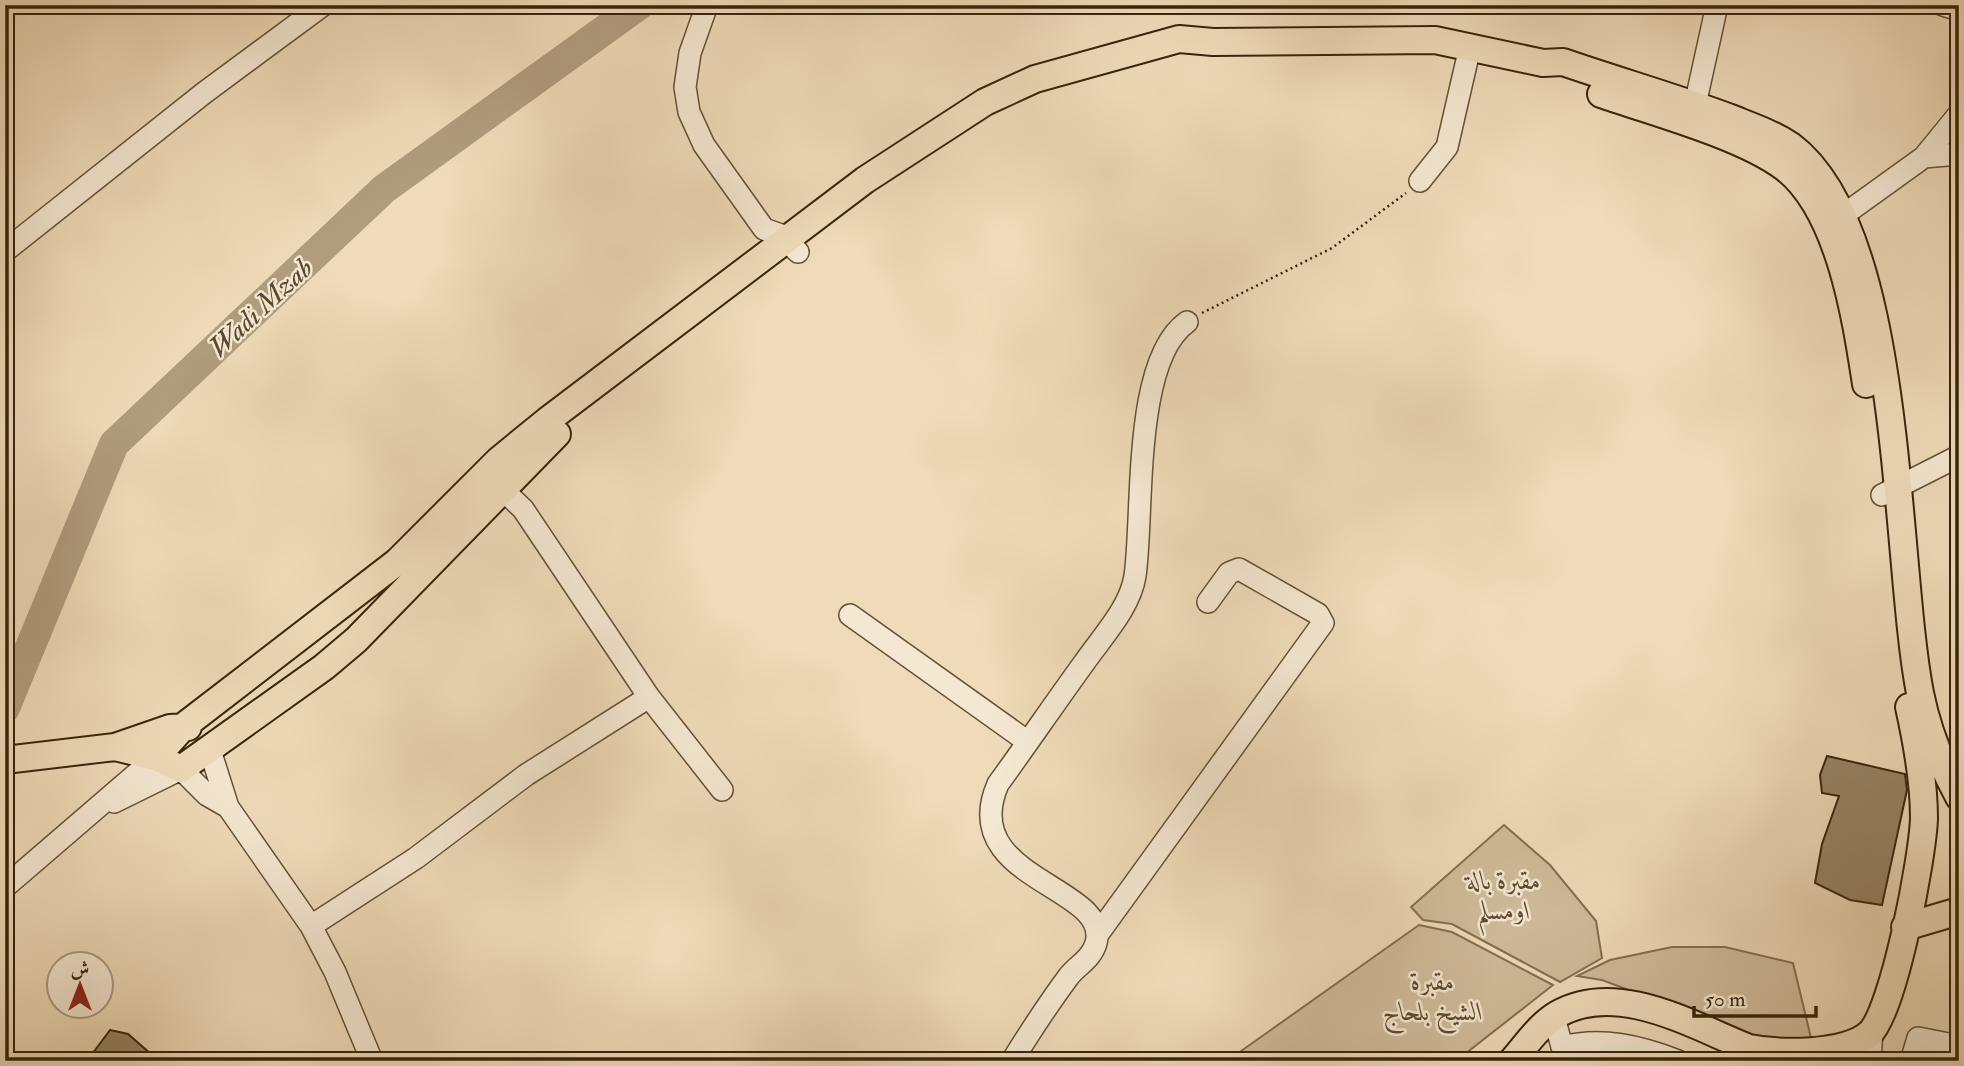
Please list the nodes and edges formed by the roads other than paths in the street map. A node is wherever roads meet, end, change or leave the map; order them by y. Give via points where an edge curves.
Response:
1 (323, 5) edge
2 (707, 5) edge
3 (1717, 5) edge
4 (1943, 5) edge
5 (1959, 10) edge
6 (1470, 47) junction
7 (1959, 114) edge
8 (1706, 116) junction
9 (1959, 154) edge
10 (1924, 157) junction
11 (1420, 181) road end
12 (1833, 219) junction
13 (778, 249) junction
14 (5, 251) edge
15 (1187, 322) road end
16 (1959, 456) edge
17 (491, 484) junction
18 (1890, 492) junction
19 (406, 571) junction
20 (1208, 603) dead end
21 (850, 615) dead end
22 (649, 697) junction
23 (184, 726) junction
24 (1922, 729) junction
25 (1028, 741) junction
26 (209, 747) junction
27 (108, 749) junction
28 (156, 758) junction
29 (5, 760) edge
30 (181, 769) junction
31 (722, 790) dead end
32 (1957, 793) edge
33 (1923, 800) junction
34 (228, 807) junction
35 (93, 811) junction
36 (5, 887) edge
37 (1959, 911) edge
38 (311, 926) junction
39 (1905, 927) junction
40 (1098, 934) junction
41 (1554, 1017) junction
42 (1872, 1030) junction
43 (1959, 1046) edge
44 (1579, 1052) edge
45 (1667, 1059) edge
46 (372, 1061) edge
47 (1012, 1061) edge
48 (1512, 1061) edge
49 (1870, 1061) edge
50 (1911, 1061) edge

1 - 14 street
2 - 13 street via 690,53 685,87 689,112 704,145
3 - 8 street
4 - 5 street
6 - 8 main road via 1543,63 1563,62
6 - 11 street via 1447,147
6 - 13 main road via 1418,40 1161,41 1018,86 970,111 865,180
7 - 10 street
8 - 12 main road via 1763,131 1792,147 1814,171
9 - 10 street
10 - 12 street
12 - 18 main road via 1860,266 1874,317
13 - 17 main road via 548,420
15 - 25 street via 1163,350 1151,399 1133,589
16 - 18 street
17 - 19 main road
17 - 22 street via 523,509
18 - 24 main road
19 - 23 main road
19 - 26 main road via 332,660
20 - 40 street via 1230,573 1239,569 1318,614 1323,623
21 - 25 street
22 - 31 street
22 - 38 street via 526,775 416,858
23 - 26 main road via 196,729
23 - 27 main road
23 - 28 main road
24 - 32 main road
24 - 33 main road
25 - 40 street via 993,796 990,809 997,843 1018,865 1091,916
26 - 30 main road
26 - 34 street
27 - 28 main road
27 - 29 main road
28 - 30 main road
28 - 35 street
30 - 34 street via 207,795
30 - 35 street
32 - 33 main road
33 - 39 main road via 1922,840
34 - 38 street
35 - 36 street
37 - 39 main road
38 - 46 street
39 - 42 main road via 1883,1012
40 - 47 street via 1089,956 1071,974
41 - 42 main road via 1593,1003 1637,1005 1749,1048 1785,1052 1848,1044
41 - 44 street via 1562,1047
41 - 48 main road
42 - 49 street
43 - 50 street via 1919,1038
44 - 45 street via 1604,1041

